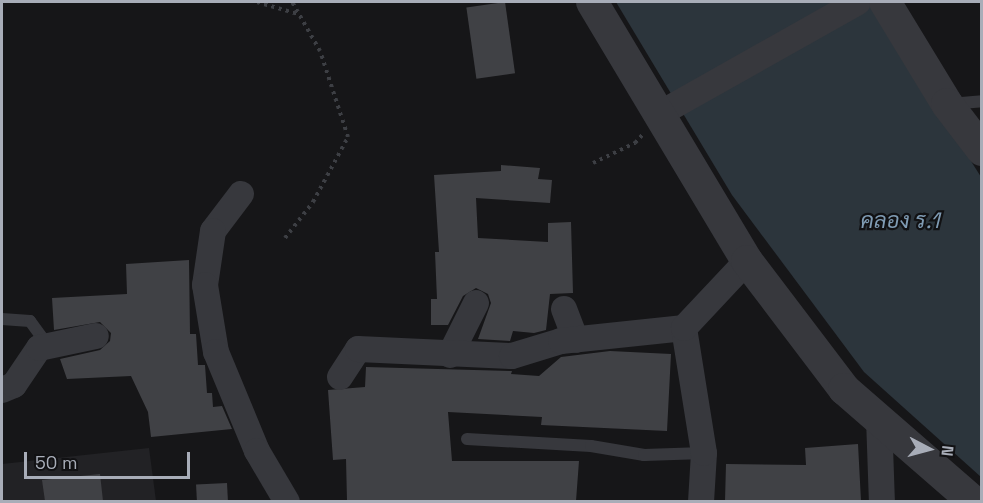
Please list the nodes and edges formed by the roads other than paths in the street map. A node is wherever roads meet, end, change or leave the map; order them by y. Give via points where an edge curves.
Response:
1 (592, 2) edge
2 (858, 2) edge
3 (885, 2) edge
4 (981, 101) edge
5 (947, 104) junction
6 (661, 113) junction
7 (981, 150) edge
8 (241, 194) dead end
9 (747, 261) junction
10 (476, 303) dead end
11 (564, 309) dead end
12 (2, 319) edge
13 (684, 328) junction
14 (96, 336) dead end
15 (576, 339) junction
16 (48, 346) junction
17 (450, 355) junction
18 (340, 377) dead end
19 (2, 390) edge
20 (879, 418) junction
21 (467, 439) dead end
22 (704, 453) junction
23 (287, 501) edge
24 (701, 501) edge
25 (882, 501) edge
26 (974, 501) edge

1 - 6 street
2 - 6 street
3 - 5 street
4 - 5 lane
5 - 7 street
6 - 9 street
8 - 23 street via 213,231 206,285 216,352 257,451
9 - 13 street
9 - 20 street via 844,389
10 - 17 street
11 - 15 street
12 - 16 lane via 30,321
13 - 15 street
13 - 22 street
14 - 16 street
15 - 17 street via 512,356
16 - 19 street via 39,348 14,385
17 - 18 street via 358,349
20 - 25 street
20 - 26 street
21 - 22 lane via 591,446 644,455
22 - 24 street

